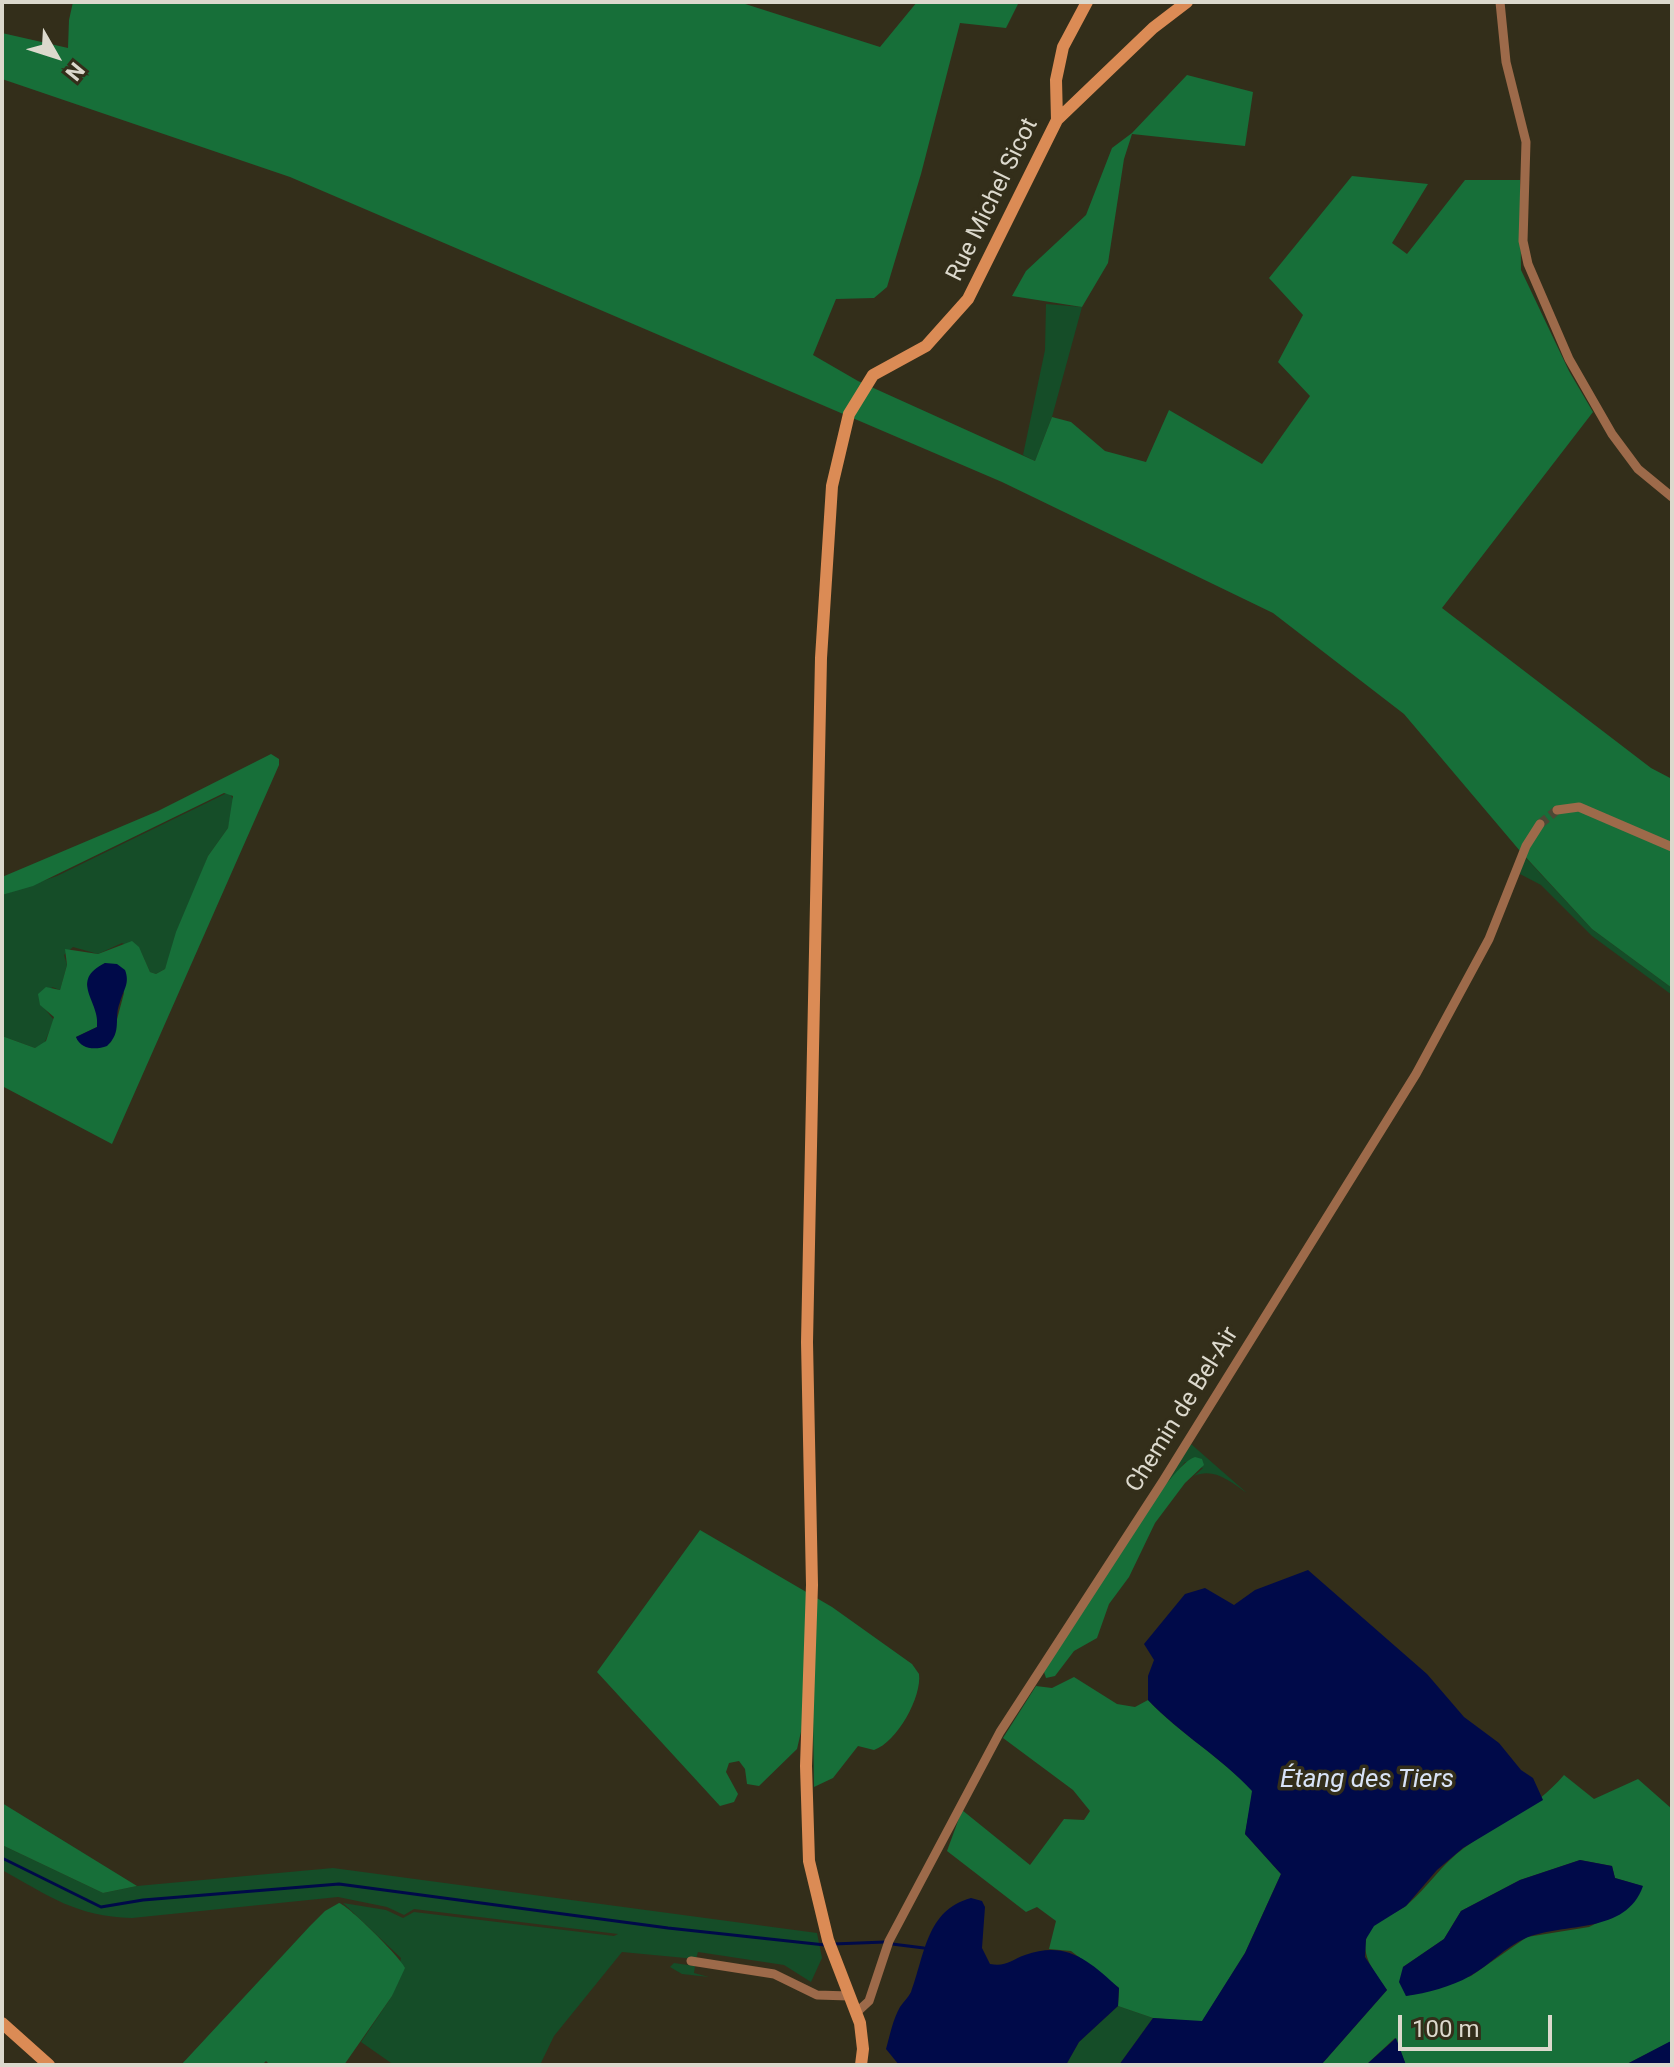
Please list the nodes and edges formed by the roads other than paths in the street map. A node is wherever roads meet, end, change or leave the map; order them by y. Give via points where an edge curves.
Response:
1 (1087, 2) edge
2 (1187, 2) edge
3 (1500, 2) edge
4 (1057, 120) junction
5 (1672, 497) edge
6 (1557, 810) dead end
7 (1540, 824) tunnel mouth
8 (1672, 847) edge
9 (691, 1961) dead end
10 (849, 1996) junction
11 (856, 2013) junction
12 (2, 2023) edge
13 (49, 2065) edge
14 (854, 2065) edge
15 (861, 2065) edge

1 - 4 street via 1063,47 1056,80
2 - 4 street, Rue Michel Sicot
3 - 5 street via 1506,62 1526,142 1523,241 1528,264 1569,359 1608,427 1638,469
4 - 10 street, Rue Michel Sicot via 968,299 926,346 870,379 847,418 824,573 807,1342 812,1585 806,1766 809,1861 829,1945
6 - 8 street via 1579,807
7 - 11 street, Chemin de Bel-Air via 1526,846 1498,921 1416,1074 1000,1732 887,1944 869,2001
9 - 10 street via 774,1974 812,1994
10 - 11 street
11 - 14 street
11 - 15 street via 863,2042
12 - 13 street

